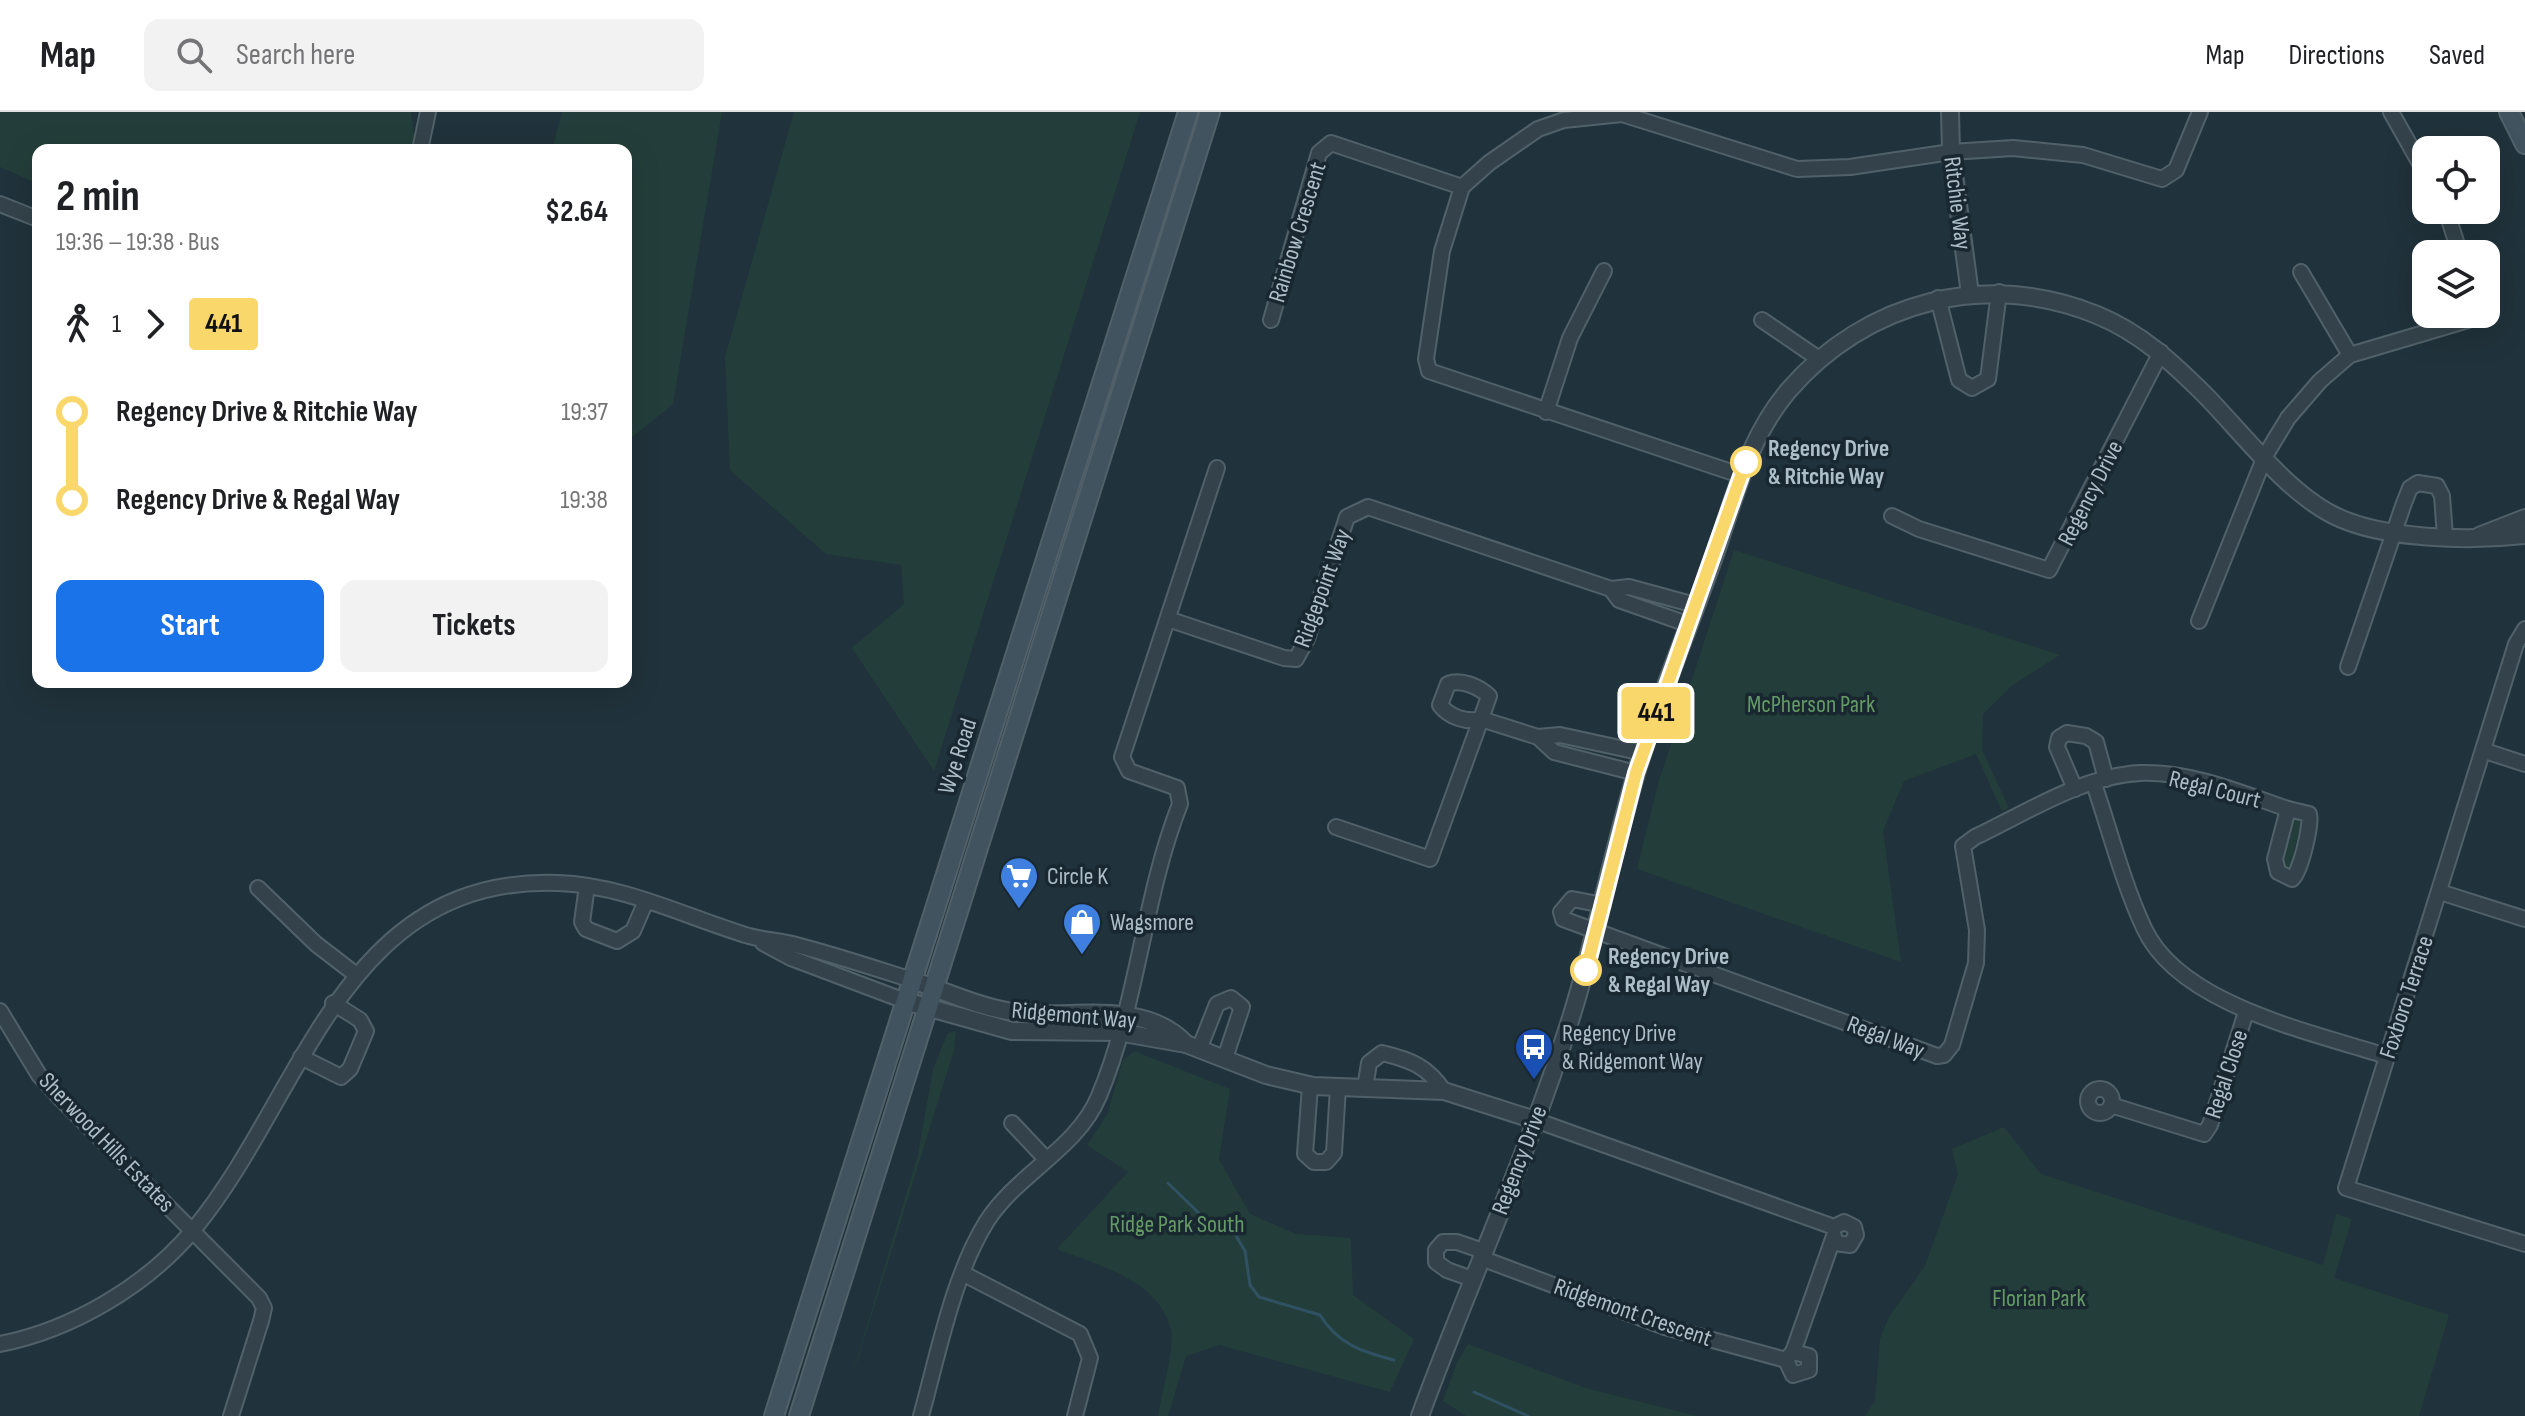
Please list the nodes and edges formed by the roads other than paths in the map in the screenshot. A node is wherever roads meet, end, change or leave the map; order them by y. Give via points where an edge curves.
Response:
1 (428, 112) edge
2 (1188, 112) edge
3 (1210, 112) edge
4 (1950, 112) edge
5 (2200, 112) edge
6 (2391, 112) edge
7 (2509, 112) edge
8 (1662, 118) edge
9 (421, 144) edge
10 (2525, 144) edge
11 (2412, 149) edge
12 (1951, 152) junction
13 (1462, 187) junction
14 (0, 204) edge
15 (32, 217) edge
16 (1604, 271) dead end
17 (2301, 272) dead end
18 (1999, 292) junction
19 (1970, 294) junction
20 (1938, 298) junction
21 (1271, 320) dead end
22 (1762, 320) dead end
23 (2441, 328) edge
24 (2161, 352) junction
25 (2350, 355) junction
26 (1819, 359) junction
27 (1546, 412) junction
28 (2265, 456) junction
29 (1217, 468) dead end
30 (1740, 475) junction
31 (1892, 516) dead end
32 (2525, 518) edge
33 (2395, 534) junction
34 (2525, 535) edge
35 (2445, 536) junction
36 (2479, 536) junction
37 (1611, 589) junction
38 (1695, 605) junction
39 (1168, 619) junction
40 (2199, 621) dead end
41 (1687, 624) junction
42 (2525, 629) edge
43 (2348, 667) dead end
44 (1538, 737) junction
45 (2485, 751) junction
46 (1643, 753) junction
47 (2525, 764) edge
48 (1636, 773) junction
49 (2100, 781) junction
50 (2075, 789) junction
51 (2288, 809) dead end
52 (1336, 827) dead end
53 (587, 886) junction
54 (258, 888) dead end
55 (2440, 892) junction
56 (646, 901) junction
57 (1603, 905) junction
58 (2525, 919) edge
59 (1598, 932) junction
60 (752, 937) junction
61 (355, 974) junction
62 (912, 980) junction
63 (935, 988) junction
64 (905, 1001) junction
65 (333, 1003) junction
66 (929, 1008) junction
67 (0, 1011) edge
68 (2246, 1012) junction
69 (1120, 1024) junction
70 (1193, 1046) junction
71 (2386, 1056) junction
72 (301, 1057) junction
73 (1225, 1058) junction
74 (1310, 1086) junction
75 (1338, 1087) junction
76 (1365, 1088) junction
77 (1444, 1091) junction
78 (2111, 1105) dead end
79 (1535, 1120) junction
80 (1012, 1123) dead end
81 (1045, 1158) junction
82 (1834, 1227) junction
83 (193, 1230) junction
84 (1835, 1243) junction
85 (2525, 1244) edge
86 (1482, 1254) junction
87 (964, 1274) junction
88 (1472, 1279) junction
89 (0, 1344) edge
90 (231, 1416) edge
91 (774, 1416) edge
92 (799, 1416) edge
93 (921, 1416) edge
94 (1075, 1416) edge
95 (1420, 1416) edge

1 - 9 street
2 - 62 main road, Wye Road
3 - 63 main road, Wye Road
4 - 12 street, Ritchie Way
5 - 12 street via 2176,170 2162,179 2060,152
6 - 11 street
7 - 10 main road
8 - 12 street via 1797,169
8 - 13 street via 1622,114 1564,120 1538,129
12 - 19 street, Ritchie Way
13 - 21 street, Rainbow Crescent via 1331,143 1319,153
13 - 27 street via 1442,251 1425,367 1434,375
14 - 15 street
16 - 27 street via 1570,338
17 - 25 street
18 - 19 street, Regency Drive
18 - 20 street via 1988,379 1972,388 1959,380
18 - 24 street, Regency Drive via 2076,307 2120,325
19 - 20 street, Regency Drive
20 - 26 street, Regency Drive via 1887,315
22 - 26 street
23 - 25 street
24 - 28 street, Regency Drive
24 - 31 street, Regency Drive via 2049,570
25 - 28 street via 2288,418
26 - 30 street, Regency Drive via 1762,427
27 - 30 street
28 - 33 street, Regency Drive via 2330,514
28 - 40 street
29 - 39 street
30 - 38 street, Regency Drive
32 - 36 street, Regency Drive
33 - 35 street, Regency Drive
33 - 35 street via 2410,488 2428,483 2442,496
33 - 43 street
34 - 36 street, Regency Drive
35 - 36 street, Regency Drive
37 - 38 street, Ridgepoint Way via 1629,587
37 - 39 street, Ridgepoint Way via 1368,507 1347,517 1296,659
37 - 41 street, Ridgepoint Way via 1619,600
38 - 41 street, Regency Drive
39 - 69 street via 1122,757 1129,771 1177,788 1180,804
41 - 46 street, Regency Drive
42 - 45 street, Foxboro Terrace
44 - 46 street via 1560,735
44 - 48 street via 1554,752
44 - 52 street via 1481,719 1430,859
45 - 47 street
45 - 55 street, Foxboro Terrace
46 - 48 street, Regency Drive
48 - 57 street, Regency Drive
49 - 50 street, Regal Way
49 - 50 street via 2096,742 2067,733 2057,747
49 - 51 street, Regal Court via 2140,773 2169,775 2209,782
49 - 68 street via 2145,931 2180,972
50 - 59 street, Regal Way via 1963,846 1977,930 1976,963 1952,1045 1944,1055
53 - 56 street, Sherwood Hills Estates
53 - 56 street via 582,922 586,929 617,941 633,931
53 - 61 street, Sherwood Hills Estates via 525,884 460,898 405,927
54 - 61 street
55 - 58 street
55 - 71 street, Foxboro Terrace
56 - 60 street, Sherwood Hills Estates
57 - 59 street, Regency Drive
57 - 59 street via 1572,899 1561,912 1566,922
59 - 79 street, Regency Drive
60 - 62 street, Sherwood Hills Estates
60 - 64 street, Sherwood Hills Estates via 791,958
61 - 65 street, Sherwood Hills Estates
62 - 63 street, Ridgemont Way
62 - 64 main road, Wye Road
63 - 66 main road, Wye Road
63 - 69 street, Ridgemont Way via 1013,1012
64 - 66 street, Ridgemont Way
64 - 91 main road, Wye Road
65 - 72 street, Sherwood Hills Estates
65 - 72 street via 360,1020 366,1031 350,1069 341,1077 330,1075
66 - 69 street, Ridgemont Way via 1012,1031
66 - 92 main road, Wye Road
67 - 83 street, Sherwood Hills Estates via 39,1075
68 - 71 street
68 - 78 street, Regal Close via 2204,1134
69 - 70 street, Ridgemont Way via 1160,1025
69 - 81 street via 1093,1108 1076,1133
70 - 73 street, Ridgemont Way
70 - 73 street via 1217,1004 1231,998 1242,1007
71 - 85 street, Foxboro Terrace via 2346,1188
72 - 83 street, Sherwood Hills Estates via 228,1182
73 - 74 street, Ridgemont Way
74 - 75 street, Ridgemont Way
74 - 75 street via 1305,1154 1314,1162 1326,1162 1334,1153
75 - 76 street, Ridgemont Way
76 - 77 street, Ridgemont Way
76 - 77 street via 1369,1063 1382,1053 1420,1064
77 - 79 street, Ridgemont Way
79 - 82 street, Ridgemont Crescent
79 - 86 street, Regency Drive
80 - 81 street
81 - 87 street via 987,1221
82 - 84 street, Ridgemont Crescent
82 - 84 street, Ridgemont Crescent via 1849,1223 1856,1235 1850,1245
83 - 89 street, Sherwood Hills Estates via 109,1299 52,1328
83 - 90 street, Sherwood Hills Estates via 264,1308
84 - 86 street, Ridgemont Crescent via 1790,1356 1665,1327
86 - 88 street, Regency Drive
86 - 88 street via 1457,1242 1443,1242 1436,1250 1436,1262
87 - 93 street
87 - 94 street via 1080,1334 1090,1358
88 - 95 street, Regency Drive

